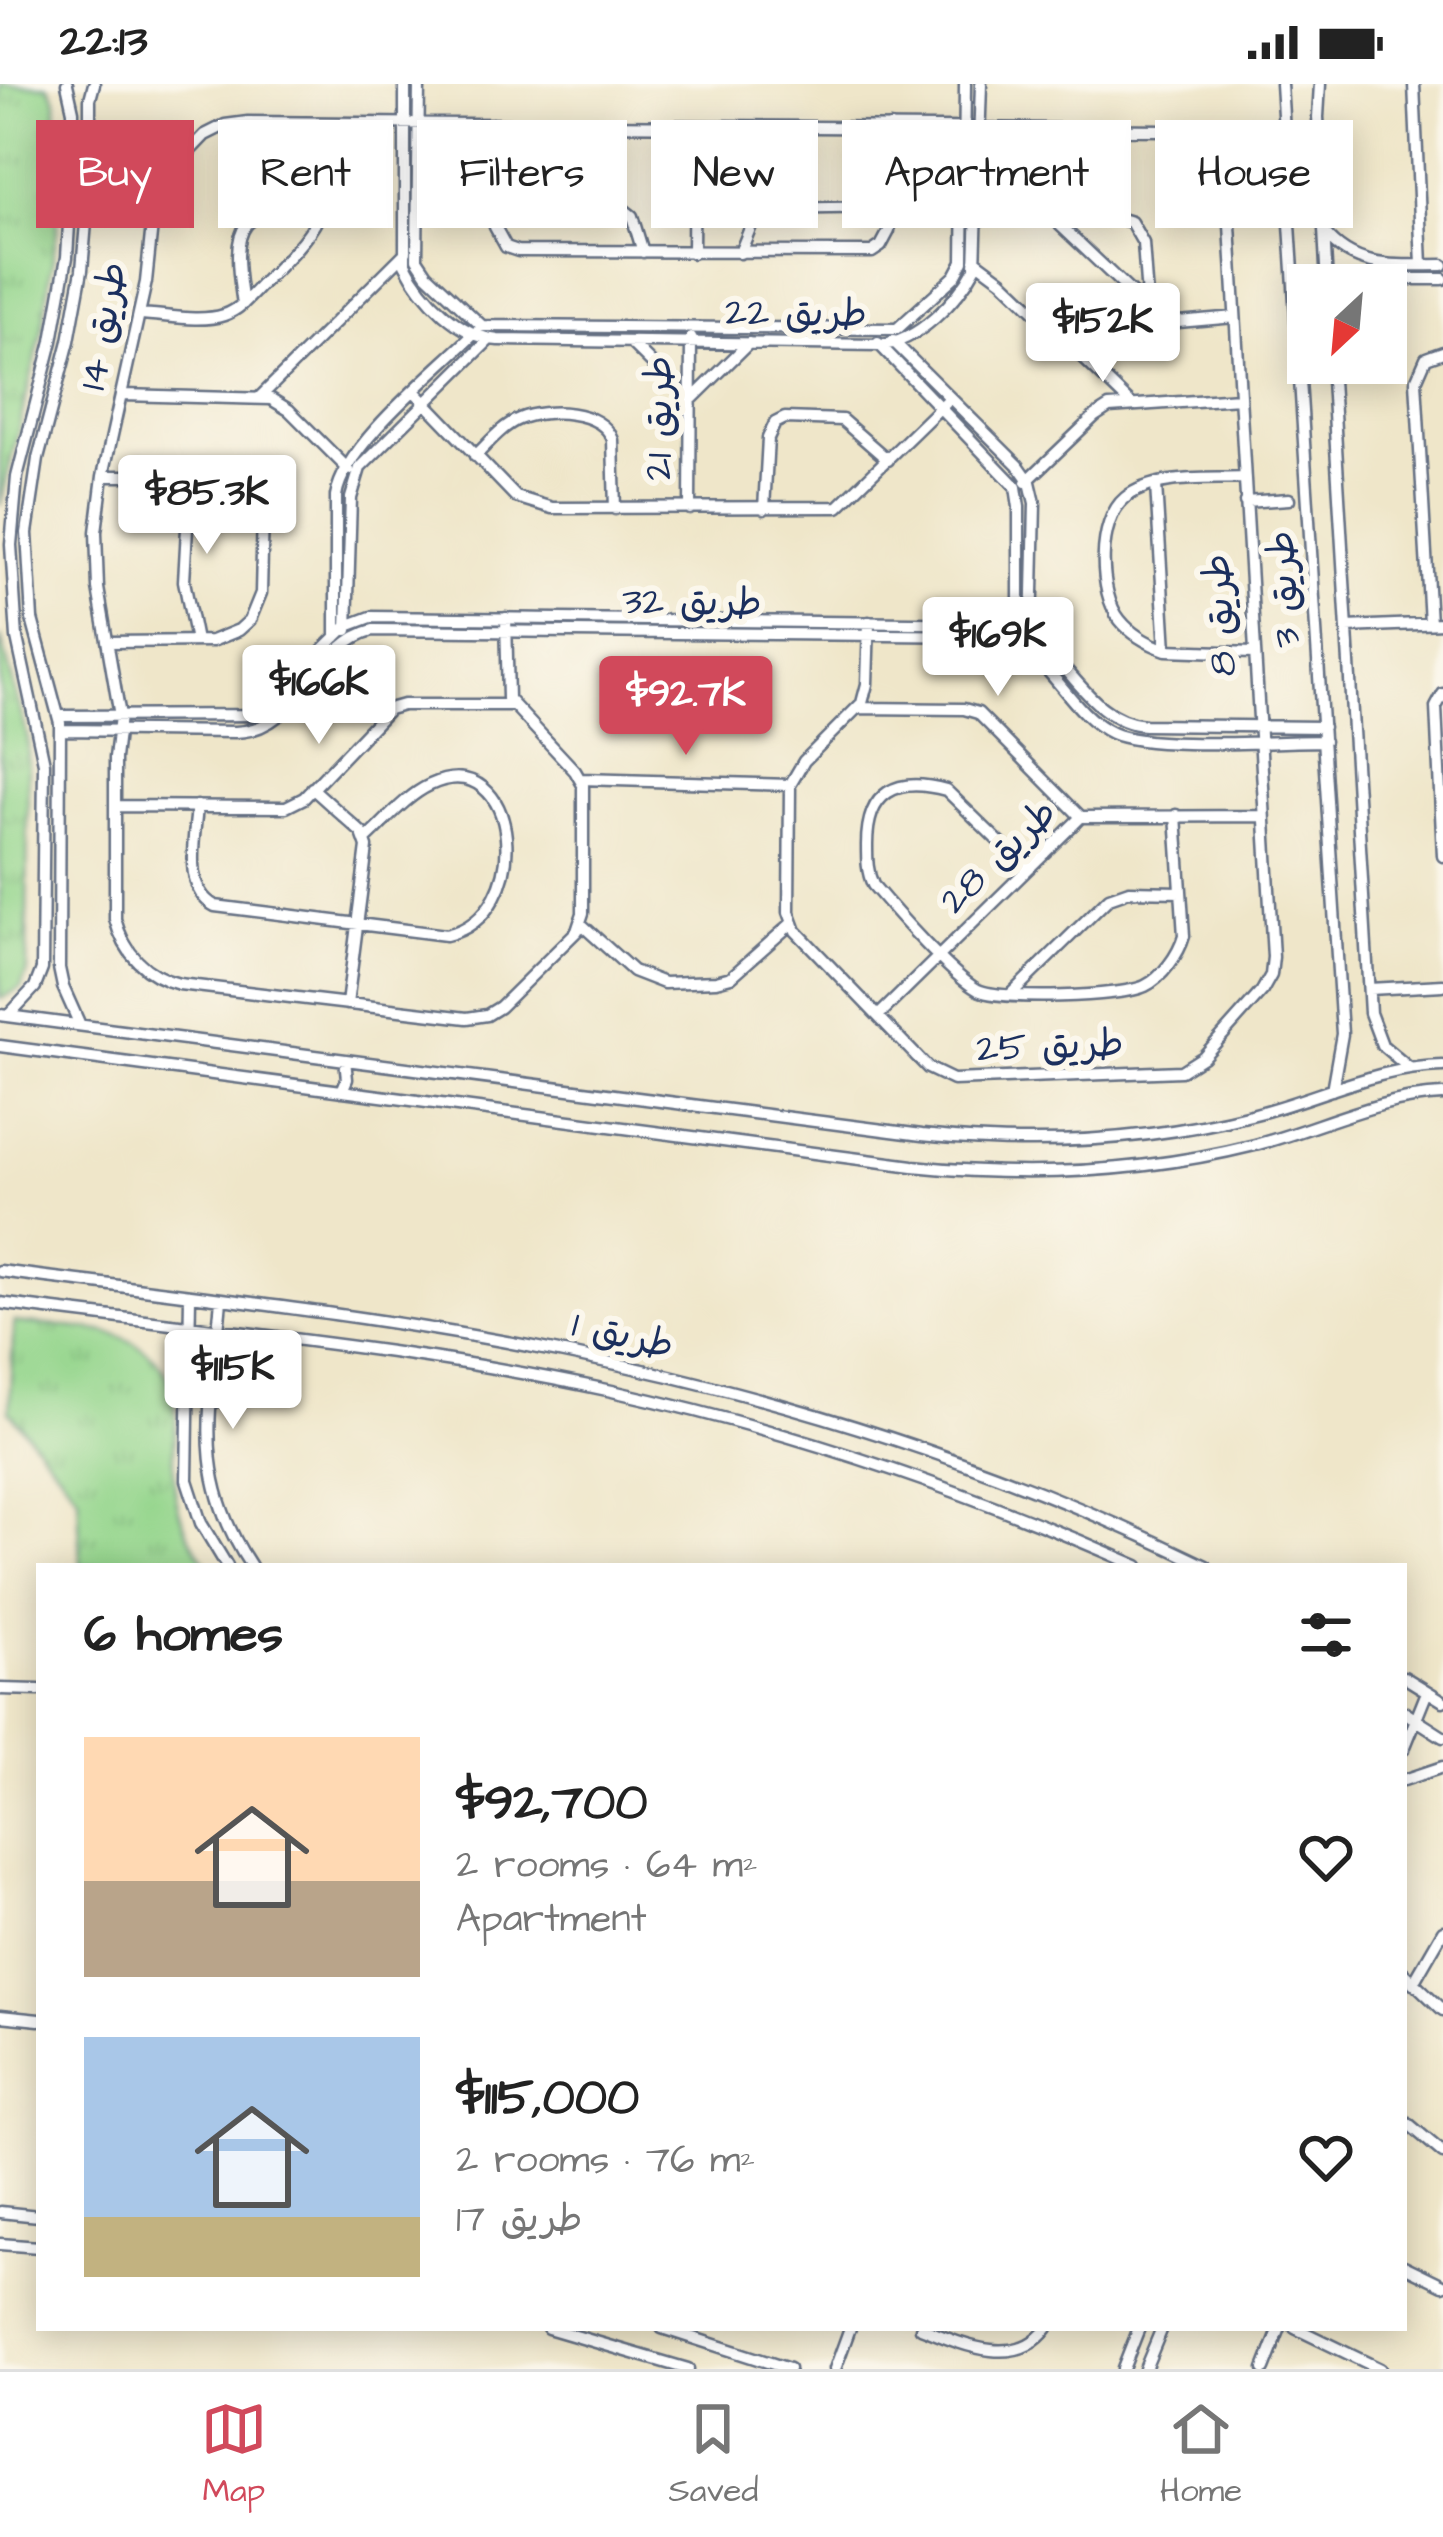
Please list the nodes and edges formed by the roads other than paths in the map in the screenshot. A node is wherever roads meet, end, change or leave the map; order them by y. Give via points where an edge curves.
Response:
1 (67, 84) edge
2 (94, 84) edge
3 (405, 84) edge
4 (419, 84) edge
5 (965, 84) edge
6 (981, 84) edge
7 (1282, 84) edge
8 (1320, 84) edge
9 (1414, 84) edge
10 (418, 120) edge
11 (965, 120) edge
12 (980, 120) edge
13 (417, 123) edge
14 (393, 124) edge
15 (404, 124) junction
16 (218, 128) edge
17 (1131, 130) edge
18 (842, 207) edge
19 (627, 212) edge
20 (1131, 222) edge
21 (246, 228) edge
22 (313, 228) edge
23 (417, 228) edge
24 (495, 228) edge
25 (693, 228) edge
26 (888, 228) edge
27 (964, 228) edge
28 (978, 228) edge
29 (1063, 228) edge
30 (1323, 230) junction
31 (417, 241) junction
32 (643, 252) junction
33 (693, 253) junction
34 (740, 253) junction
35 (403, 255) junction
36 (964, 256) junction
37 (977, 261) junction
38 (1325, 264) edge
39 (1422, 265) junction
40 (1443, 266) edge
41 (1407, 279) edge
42 (1443, 279) edge
43 (243, 304) junction
44 (1148, 312) junction
45 (140, 314) junction
46 (1235, 317) junction
47 (500, 327) junction
48 (691, 328) junction
49 (478, 330) junction
50 (876, 330) junction
51 (490, 340) junction
52 (630, 342) junction
53 (690, 343) junction
54 (749, 344) junction
55 (896, 344) junction
56 (880, 345) junction
57 (1443, 352) edge
58 (1332, 384) edge
59 (123, 395) junction
60 (260, 397) junction
61 (420, 397) junction
62 (950, 398) junction
63 (1239, 398) junction
64 (690, 401) junction
65 (1131, 404) junction
66 (940, 408) junction
67 (475, 456) junction
68 (888, 460) junction
69 (345, 466) junction
70 (103, 476) junction
71 (190, 476) junction
72 (356, 476) junction
73 (1244, 478) junction
74 (1029, 479) junction
75 (1156, 484) junction
76 (1017, 491) junction
77 (1289, 499) dead end
78 (1245, 502) junction
79 (615, 509) junction
80 (690, 509) junction
81 (764, 509) junction
82 (1436, 623) edge
83 (506, 625) junction
84 (347, 626) junction
85 (1347, 627) junction
86 (869, 628) junction
87 (1019, 628) junction
88 (1032, 635) junction
89 (336, 636) junction
90 (196, 641) junction
91 (108, 642) junction
92 (1019, 644) junction
93 (346, 645) junction
94 (1166, 650) junction
95 (1253, 652) junction
96 (1031, 653) junction
97 (335, 657) junction
98 (1443, 694) edge
99 (512, 705) junction
100 (859, 708) junction
101 (120, 716) junction
102 (60, 723) junction
103 (1257, 726) junction
104 (1323, 727) junction
105 (118, 731) junction
106 (1258, 741) junction
107 (1324, 741) junction
108 (580, 779) junction
109 (790, 784) junction
110 (313, 788) junction
111 (115, 806) junction
112 (197, 806) junction
113 (1176, 815) junction
114 (1263, 816) junction
115 (1081, 817) junction
116 (365, 840) junction
117 (1443, 856) edge
118 (1027, 869) junction
119 (1181, 892) junction
120 (791, 923) junction
121 (581, 924) junction
122 (357, 925) junction
123 (940, 955) junction
124 (1443, 985) edge
125 (1369, 989) junction
126 (1009, 996) junction
127 (347, 1004) junction
128 (4, 1016) edge
129 (878, 1016) junction
130 (80, 1025) junction
131 (0, 1046) edge
132 (345, 1060) junction
133 (1408, 1066) junction
134 (1443, 1066) edge
135 (402, 1067) junction
136 (342, 1090) junction
137 (1332, 1090) junction
138 (1443, 1095) edge
139 (398, 1096) junction
140 (1177, 1130) junction
141 (1180, 1160) junction
142 (0, 1271) edge
143 (190, 1296) junction
144 (334, 1298) dead end
145 (221, 1300) junction
146 (0, 1304) edge
147 (425, 1311) dead end
148 (332, 1316) junction
149 (190, 1328) junction
150 (424, 1328) junction
151 (218, 1331) junction
152 (292, 1341) junction
153 (212, 1406) junction
154 (225, 1563) edge
155 (249, 1563) edge
156 (1130, 1563) edge
157 (1199, 1563) edge
158 (1407, 1679) edge
159 (0, 1689) edge
160 (36, 1690) edge
161 (1427, 1692) junction
162 (1443, 1702) edge
163 (1407, 1714) edge
164 (1416, 1720) junction
165 (1443, 1737) edge
166 (1407, 1742) edge
167 (1443, 1767) edge
168 (1407, 1779) edge
169 (1443, 1931) edge
170 (1407, 1979) edge
171 (1443, 2010) edge
172 (0, 2016) edge
173 (36, 2020) edge
174 (1407, 2123) edge
175 (1443, 2153) edge
176 (0, 2212) edge
177 (36, 2216) edge
178 (0, 2244) edge
179 (36, 2247) edge
180 (1407, 2267) edge
181 (1443, 2285) edge
182 (671, 2331) edge
183 (849, 2331) edge
184 (929, 2331) edge
185 (1045, 2331) edge
186 (1138, 2331) edge
187 (1161, 2331) edge
188 (1279, 2331) edge
189 (1301, 2331) edge
190 (596, 2334) edge
191 (688, 2369) edge
192 (789, 2369) edge
193 (835, 2369) edge
194 (1123, 2369) edge
195 (1145, 2369) edge
196 (1264, 2369) edge
197 (1380, 2369) edge

1 - 128 street via 67,257 22,455 11,545 17,638 44,763 42,969
2 - 102 street via 82,270 27,533 32,619
3 - 15 street
4 - 10 street
5 - 11 street
6 - 12 street
7 - 104 street, طريق 3
8 - 30 street
9 - 39 street
13 - 15 street
14 - 15 street
15 - 35 street
16 - 45 street, طريق 14 via 162,177 152,198
17 - 46 street, طريق 8 via 1175,131 1224,175
18 - 34 street via 770,208 753,221
19 - 32 street
20 - 44 street via 1143,243
21 - 43 street via 237,245
22 - 43 street
23 - 31 street
24 - 32 street via 512,250
25 - 33 street
26 - 34 street via 872,252
27 - 36 street
28 - 37 street
29 - 44 street
30 - 38 street
30 - 39 street via 1363,262
31 - 35 street
31 - 49 street via 421,268
32 - 33 street
33 - 34 street
35 - 49 street via 457,325
35 - 60 street
36 - 37 street
36 - 50 street, طريق 22 via 955,276 907,322
37 - 55 street, طريق 22 via 965,284
37 - 65 street
39 - 40 street
41 - 42 street
43 - 45 street via 211,317
44 - 46 street via 1168,322
45 - 59 street, طريق 14
46 - 63 street, طريق 8
47 - 48 street, طريق 22
47 - 49 street, طريق 22
47 - 51 street
48 - 50 street, طريق 22
48 - 53 street, طريق 21
49 - 51 street, طريق 22
49 - 61 street
50 - 55 street
50 - 56 street
51 - 52 street, طريق 22
51 - 61 street
52 - 53 street, طريق 22
52 - 64 street
53 - 54 street, طريق 22
53 - 64 street, طريق 21
54 - 56 street, طريق 22
54 - 64 street
55 - 56 street, طريق 22
55 - 62 street
56 - 66 street
57 - 82 street via 1426,358 1416,381
58 - 85 street, طريق 3
59 - 60 street
59 - 70 street, طريق 14
60 - 69 street via 289,410
61 - 67 street
61 - 69 street
61 - 72 street
62 - 66 street
62 - 74 street
63 - 65 street
63 - 73 street, طريق 8
64 - 80 street, طريق 21
65 - 74 street via 1095,416
66 - 68 street
66 - 76 street
67 - 79 street via 529,505
67 - 79 street via 522,418 596,419 613,440
68 - 81 street via 838,507
68 - 81 street via 842,420 780,420 766,446
69 - 72 street
69 - 89 street via 336,496
70 - 71 street
70 - 91 street, طريق 14 via 96,560
71 - 90 street via 184,581
71 - 90 street via 248,482 263,511 257,608 227,638
72 - 84 street
73 - 75 street
73 - 78 street, طريق 8
74 - 76 street
74 - 88 street
75 - 94 street
75 - 94 street via 1130,495 1111,517 1106,590 1120,620
76 - 87 street
77 - 78 street, طريق 8
78 - 95 street, طريق 8
79 - 80 street
80 - 81 street
82 - 85 street
83 - 84 street, طريق 32 via 371,616
83 - 86 street, طريق 32
83 - 93 street, طريق 32 via 373,630
83 - 99 street
84 - 89 street
84 - 93 street
85 - 125 street, طريق 3
86 - 87 street, طريق 32
86 - 92 street, طريق 32
86 - 100 street
87 - 88 street, طريق 32
87 - 92 street
88 - 96 street
88 - 103 street, طريق 32 via 1122,721
89 - 97 street
89 - 101 street via 256,715
90 - 91 street
91 - 101 street, طريق 14
92 - 96 street, طريق 32
93 - 97 street
94 - 95 street
95 - 103 street, طريق 8
96 - 106 street, طريق 32 via 1112,733
97 - 105 street via 262,728
98 - 117 street via 1436,707
99 - 108 street
99 - 110 street via 389,709
100 - 109 street
100 - 115 street via 978,713
101 - 102 street
101 - 105 street, طريق 14
102 - 105 street
102 - 130 street via 59,968
103 - 104 street, طريق 32
103 - 106 street, طريق 25
104 - 107 street, طريق 3
105 - 111 street, طريق 14
106 - 107 street, طريق 32
106 - 114 street, طريق 25
107 - 137 street, طريق 3 via 1342,1034
108 - 109 street
108 - 121 street
109 - 120 street
110 - 112 street via 286,807
110 - 116 street
111 - 112 street
111 - 127 street, طريق 14 via 115,919 126,949 148,972 179,984
112 - 122 street via 194,880 210,904
113 - 114 street, طريق 28
113 - 115 street, طريق 28
113 - 119 street
114 - 129 street, طريق 25 via 1271,975 1188,1068 953,1079 928,1068
115 - 118 street, طريق 28
116 - 122 street
116 - 122 street via 431,784 468,782 501,810 506,866 496,895 455,933
118 - 123 street, طريق 28
118 - 123 street via 946,790 906,787 880,798 868,818 869,878
119 - 126 street via 1109,898
119 - 126 street via 1183,942 1151,983
120 - 121 street via 731,977 664,982 633,971
120 - 129 street, طريق 25
121 - 127 street, طريق 14 via 487,1016
122 - 127 street
123 - 126 street via 974,988
123 - 129 street, طريق 28
124 - 125 street
125 - 133 street, طريق 3 via 1377,1035
128 - 130 street
130 - 132 street
131 - 136 street
132 - 135 street
132 - 136 street
133 - 134 street
133 - 137 street
135 - 139 street
135 - 140 street via 946,1137 1062,1141
136 - 139 street
137 - 140 street
138 - 141 street
139 - 141 street via 939,1168 1071,1172
140 - 141 street
142 - 143 street, طريق 1
143 - 145 street, طريق 1
143 - 149 street
144 - 148 street
145 - 148 street, طريق 1
145 - 151 street
146 - 149 street, طريق 1
147 - 150 street
148 - 150 street, طريق 1
149 - 151 street, طريق 1
149 - 154 street via 188,1480
150 - 157 street, طريق 1 via 628,1367 858,1428
151 - 152 street, طريق 1
151 - 153 street
152 - 153 street via 238,1372
152 - 156 street, طريق 1 via 527,1375 686,1409 905,1474
153 - 155 street via 213,1487
158 - 161 street
159 - 160 street
161 - 162 street
161 - 164 street
163 - 164 street
164 - 165 street
164 - 166 street
167 - 168 street
169 - 170 street
170 - 171 street
172 - 173 street
174 - 175 street
176 - 177 street
178 - 179 street
180 - 181 street
182 - 192 street
183 - 193 street
184 - 185 street via 997,2356 1032,2348
186 - 194 street
187 - 195 street
188 - 196 street
189 - 197 street
190 - 191 street

